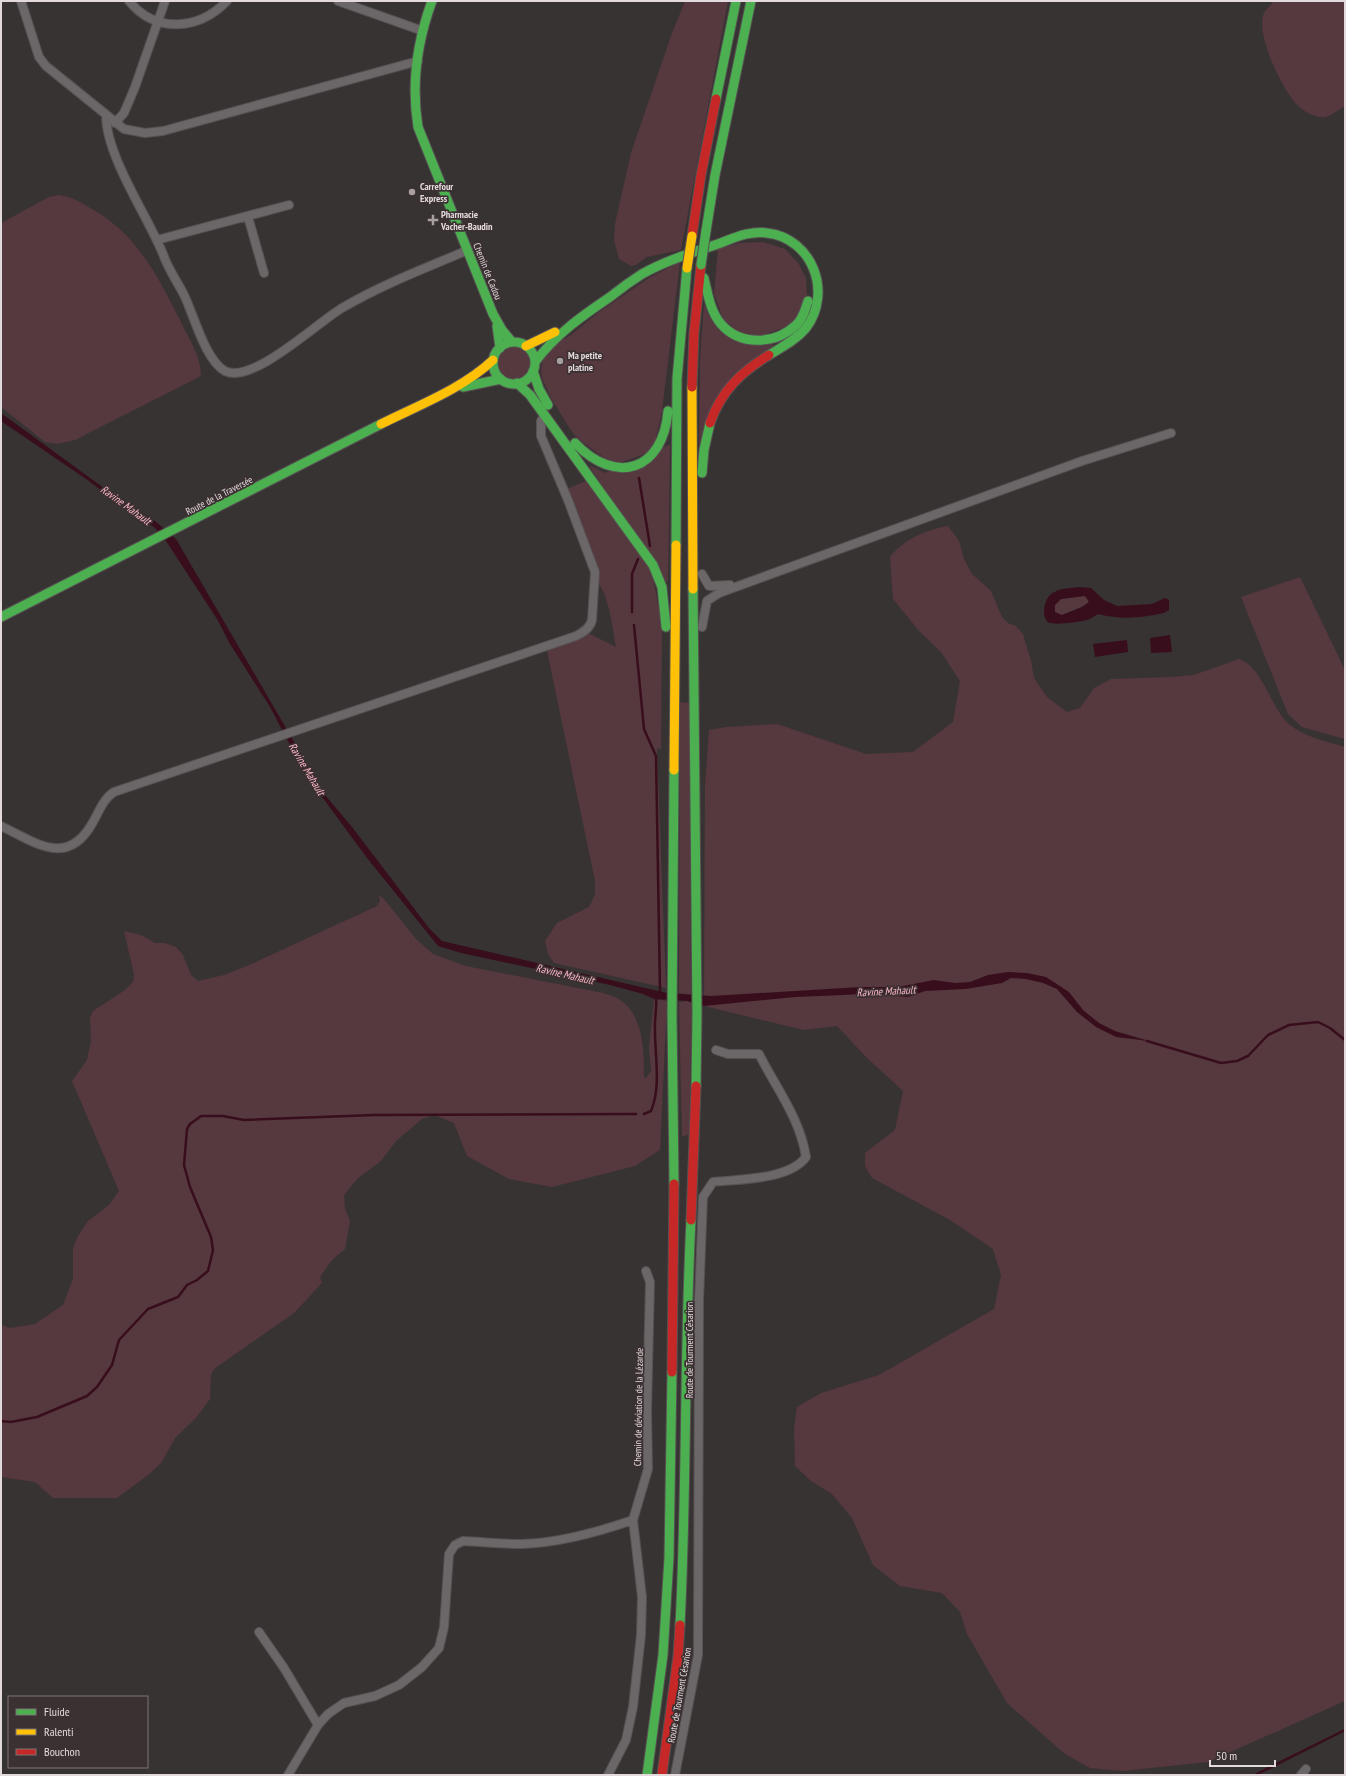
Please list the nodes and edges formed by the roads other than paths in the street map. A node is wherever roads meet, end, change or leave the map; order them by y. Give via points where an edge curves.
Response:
1 (21, 1) edge
2 (130, 1) edge
3 (165, 1) edge
4 (227, 1) edge
5 (338, 1) edge
6 (432, 1) edge
7 (736, 1) edge
8 (751, 1) edge
9 (158, 22) junction
10 (423, 31) junction
11 (418, 61) junction
12 (106, 115) junction
13 (115, 123) junction
14 (289, 205) dead end
15 (248, 217) junction
16 (157, 240) junction
17 (723, 243) junction
18 (468, 250) junction
19 (701, 265) junction
20 (264, 273) dead end
21 (494, 314) junction
22 (569, 325) junction
23 (679, 339) junction
24 (512, 342) junction
25 (526, 346) junction
26 (500, 348) junction
27 (493, 360) junction
28 (534, 366) junction
29 (501, 379) junction
30 (518, 383) junction
31 (448, 391) junction
32 (544, 415) junction
33 (1171, 433) dead end
34 (702, 486) dead end
35 (702, 526) dead end
36 (702, 574) junction
37 (746, 582) junction
38 (1, 617) edge
39 (702, 627) junction
40 (674, 695) junction
41 (694, 816) junction
42 (1, 826) edge
43 (716, 1050) dead end
44 (646, 1271) dead end
45 (633, 1520) junction
46 (259, 1632) dead end
47 (318, 1725) junction
48 (288, 1775) edge
49 (608, 1775) edge
50 (647, 1775) edge
51 (662, 1775) edge
52 (675, 1775) edge

1 - 12 street via 42,62
2 - 9 street via 144,16
3 - 9 street
4 - 9 street via 213,13 190,24 173,26
5 - 10 street
6 - 10 main road, Chemin de Cadou
7 - 23 main road, bridge via 701,175
8 - 19 main road, bridge via 715,175
9 - 13 street via 124,113
10 - 11 main road, Chemin de Cadou
11 - 13 street via 163,130 133,132
11 - 18 main road, Chemin de Cadou via 414,100 418,127
12 - 13 street
12 - 16 street via 106,128 116,157
14 - 15 street
15 - 16 street
15 - 20 street
16 - 18 street via 166,264 184,294 211,355 224,370 236,373 270,360 324,320 357,300
17 - 19 main road via 757,239 770,241 782,245 798,259 805,272 809,294 806,310 798,322 783,336 771,340 756,341 734,335 715,315
17 - 22 main road via 672,260 642,274
17 - 34 main road via 742,235 765,232 791,240 802,249 814,268 819,291 818,305 809,326 796,339 742,372 720,399 714,410 702,454
18 - 21 main road, Chemin de Cadou
19 - 41 main road via 694,333 692,394
21 - 24 main road, Chemin de Cadou
21 - 26 main road, Chemin de Cadou
22 - 25 main road
22 - 28 main road via 546,346
23 - 28 main road via 663,438 656,452 650,457 626,468 609,467 586,455 544,398 535,380
23 - 40 main road
24 - 25 main road
24 - 26 main road
25 - 28 main road via 532,353
26 - 27 main road
27 - 29 main road via 494,369
27 - 31 main road, Route de la Traversée via 480,372
28 - 30 main road via 528,378
29 - 30 main road via 508,383
29 - 31 main road, Route de la Traversée
30 - 32 main road
31 - 38 main road, Route de la Traversée
32 - 40 main road via 657,571 662,587
32 - 42 street via 540,421 541,436 595,572 591,625 576,636 114,792 105,800 88,831 76,844 63,848 48,847
33 - 37 street via 1082,461
35 - 36 main road
36 - 37 street via 713,587
36 - 39 main road
37 - 39 street via 709,598 705,604
39 - 41 main road
40 - 50 main road via 672,1015 675,1219 669,1558 663,1655
41 - 51 main road via 697,1014 695,1139 688,1272 682,1582 678,1656
43 - 52 street, Route de Tourment Césarion via 728,1054 759,1054 791,1110 804,1141 806,1157 800,1165 782,1172 713,1182 703,1197 699,1300 698,1656
44 - 45 street, Chemin de déviation de la Lézarde via 650,1282 648,1469
45 - 47 street via 592,1533 553,1540 523,1544 463,1541 455,1545 449,1554 444,1627 439,1648 422,1667 399,1685 374,1696 344,1704 328,1714
45 - 49 street, Chemin de déviation de la Lézarde via 642,1598 641,1635 626,1740
46 - 47 street
47 - 48 street

